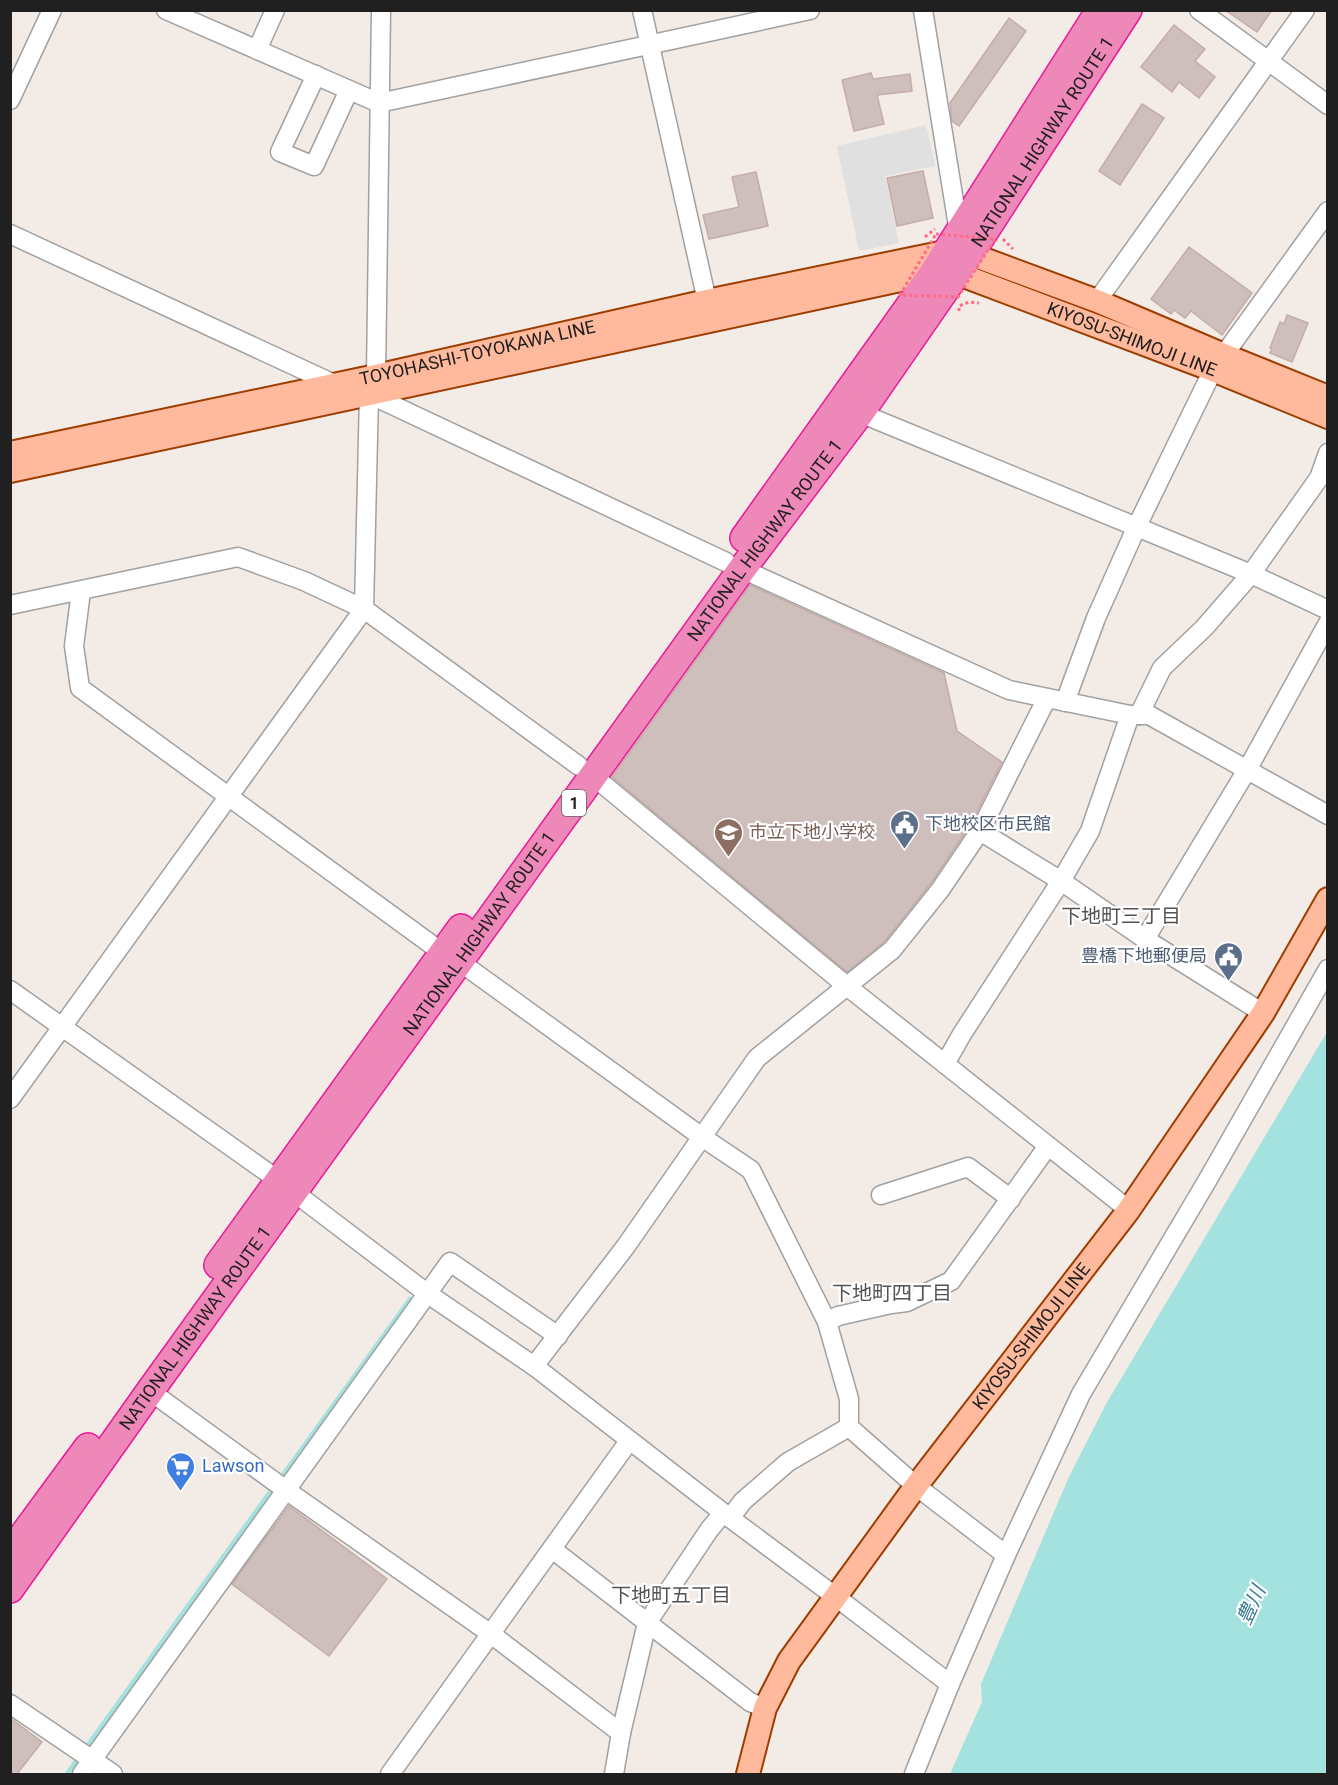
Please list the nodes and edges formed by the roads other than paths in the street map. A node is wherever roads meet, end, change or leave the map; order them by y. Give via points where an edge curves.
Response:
1 (52, 10) edge
2 (166, 10) edge
3 (274, 10) edge
4 (381, 10) edge
5 (642, 10) edge
6 (810, 10) edge
7 (923, 10) edge
8 (1100, 10) edge
9 (1128, 10) edge
10 (1198, 10) edge
11 (1305, 10) edge
12 (650, 45) junction
13 (257, 50) junction
14 (1268, 61) junction
15 (316, 75) junction
16 (349, 90) junction
17 (10, 100) edge
18 (379, 103) junction
19 (1328, 105) edge
20 (1328, 211) edge
21 (10, 234) edge
22 (953, 257) junction
23 (707, 301) junction
24 (1097, 301) junction
25 (1219, 363) junction
26 (334, 384) junction
27 (372, 385) junction
28 (1328, 397) edge
29 (860, 413) junction
30 (1328, 417) edge
31 (10, 453) edge
32 (1328, 453) edge
33 (10, 471) edge
34 (1137, 526) junction
35 (734, 566) junction
36 (1251, 574) junction
37 (81, 591) junction
38 (10, 605) edge
39 (364, 609) junction
40 (1328, 610) edge
41 (1328, 623) edge
42 (1056, 700) junction
43 (1135, 715) junction
44 (1246, 770) junction
45 (586, 771) junction
46 (229, 796) junction
47 (1328, 815) edge
48 (980, 831) junction
49 (1061, 881) junction
50 (1328, 899) edge
51 (1145, 939) junction
52 (451, 957) junction
53 (1328, 969) edge
54 (848, 987) junction
55 (10, 990) edge
56 (1263, 1013) junction
57 (63, 1027) junction
58 (945, 1064) junction
59 (10, 1099) edge
60 (702, 1137) junction
61 (1048, 1146) junction
62 (286, 1186) junction
63 (880, 1195) dead end
64 (1011, 1198) junction
65 (1129, 1210) junction
66 (428, 1294) junction
67 (827, 1322) junction
68 (558, 1336) junction
69 (534, 1366) junction
70 (150, 1391) junction
71 (849, 1427) junction
72 (629, 1441) junction
73 (281, 1486) junction
74 (916, 1486) junction
75 (727, 1515) junction
76 (552, 1549) junction
77 (10, 1553) edge
78 (1006, 1555) junction
79 (10, 1589) edge
80 (836, 1596) junction
81 (647, 1623) junction
82 (491, 1634) junction
83 (950, 1684) junction
84 (10, 1704) edge
85 (765, 1708) junction
86 (621, 1733) junction
87 (85, 1761) edge
88 (113, 1774) edge
89 (390, 1774) edge
90 (614, 1774) edge
91 (748, 1774) edge
92 (914, 1774) edge

1 - 17 street
2 - 13 street
3 - 13 street
4 - 18 street
5 - 12 street
6 - 12 street
7 - 22 street
8 - 22 highway, NATIONAL HIGHWAY ROUTE 1 / 1
9 - 22 highway, NATIONAL HIGHWAY ROUTE 1 / 1
10 - 14 street
11 - 14 street
12 - 18 street
12 - 23 street
13 - 15 street
14 - 19 street
14 - 24 street
15 - 16 street
15 - 16 street via 280,152 314,166
16 - 18 street
18 - 27 street
20 - 25 street
21 - 26 street
22 - 23 main road, TOYOHASHI-TOYOKAWA LINE
22 - 24 main road, KIYOSU-SHIMOJI LINE
22 - 25 main road, KIYOSU-SHIMOJI LINE
22 - 27 main road, TOYOHASHI-TOYOKAWA LINE
22 - 29 highway, NATIONAL HIGHWAY ROUTE 1 / 1
22 - 35 highway, NATIONAL HIGHWAY ROUTE 1 / 1
23 - 27 main road, TOYOHASHI-TOYOKAWA LINE
24 - 25 main road, KIYOSU-SHIMOJI LINE
25 - 28 main road, KIYOSU-SHIMOJI LINE
25 - 30 main road, KIYOSU-SHIMOJI LINE
25 - 34 street
26 - 27 main road, TOYOHASHI-TOYOKAWA LINE
26 - 31 main road, TOYOHASHI-TOYOKAWA LINE
27 - 33 main road, TOYOHASHI-TOYOKAWA LINE
27 - 35 street
27 - 39 street
29 - 34 street
29 - 35 highway, NATIONAL HIGHWAY ROUTE 1 / 1
32 - 36 street via 1319,477
34 - 36 street
34 - 42 street
35 - 42 street via 1009,690
35 - 45 highway, NATIONAL HIGHWAY ROUTE 1 / 1
36 - 40 street
36 - 43 street via 1162,668
37 - 38 street
37 - 39 street via 238,557
37 - 46 street via 74,646 80,688
39 - 45 street
39 - 46 street
41 - 44 street
42 - 43 street
42 - 48 street
43 - 44 street via 1149,715
43 - 49 street via 1090,831
44 - 47 street
44 - 51 street
45 - 52 highway, NATIONAL HIGHWAY ROUTE 1 / 1
45 - 54 street
46 - 52 street
46 - 57 street
48 - 49 street
48 - 54 street via 892,950
49 - 51 street
49 - 58 street
50 - 56 main road, KIYOSU-SHIMOJI LINE
51 - 56 street
52 - 60 street
52 - 62 highway, NATIONAL HIGHWAY ROUTE 1 / 1
53 - 78 street via 1081,1394
54 - 58 street
54 - 60 street via 757,1058
55 - 57 street
56 - 65 main road, KIYOSU-SHIMOJI LINE
57 - 59 street
57 - 62 street
58 - 61 street
60 - 67 street via 751,1170
60 - 68 street
61 - 64 street
61 - 65 street
62 - 66 street
62 - 70 highway, NATIONAL HIGHWAY ROUTE 1 / 1
62 - 77 highway, NATIONAL HIGHWAY ROUTE 1 / 1
63 - 64 street via 968,1167
64 - 67 street via 951,1281 907,1302 838,1316
65 - 74 main road, KIYOSU-SHIMOJI LINE
66 - 68 street via 450,1262
66 - 69 street
66 - 73 street
67 - 71 street via 849,1399
68 - 69 street
69 - 72 street
70 - 73 street
70 - 79 highway, NATIONAL HIGHWAY ROUTE 1 / 1
71 - 74 street
71 - 75 street via 788,1462
72 - 75 street
72 - 76 street
73 - 82 street
73 - 87 street
74 - 78 street
74 - 80 main road, KIYOSU-SHIMOJI LINE
75 - 80 street
75 - 81 street via 709,1530
76 - 81 street
76 - 82 street
78 - 83 street
80 - 83 street
80 - 85 main road, KIYOSU-SHIMOJI LINE via 789,1661
81 - 85 street via 750,1702
81 - 86 street
82 - 86 street
82 - 89 street
83 - 92 street
84 - 87 street
85 - 91 main road, KIYOSU-SHIMOJI LINE
86 - 90 street
87 - 88 street

